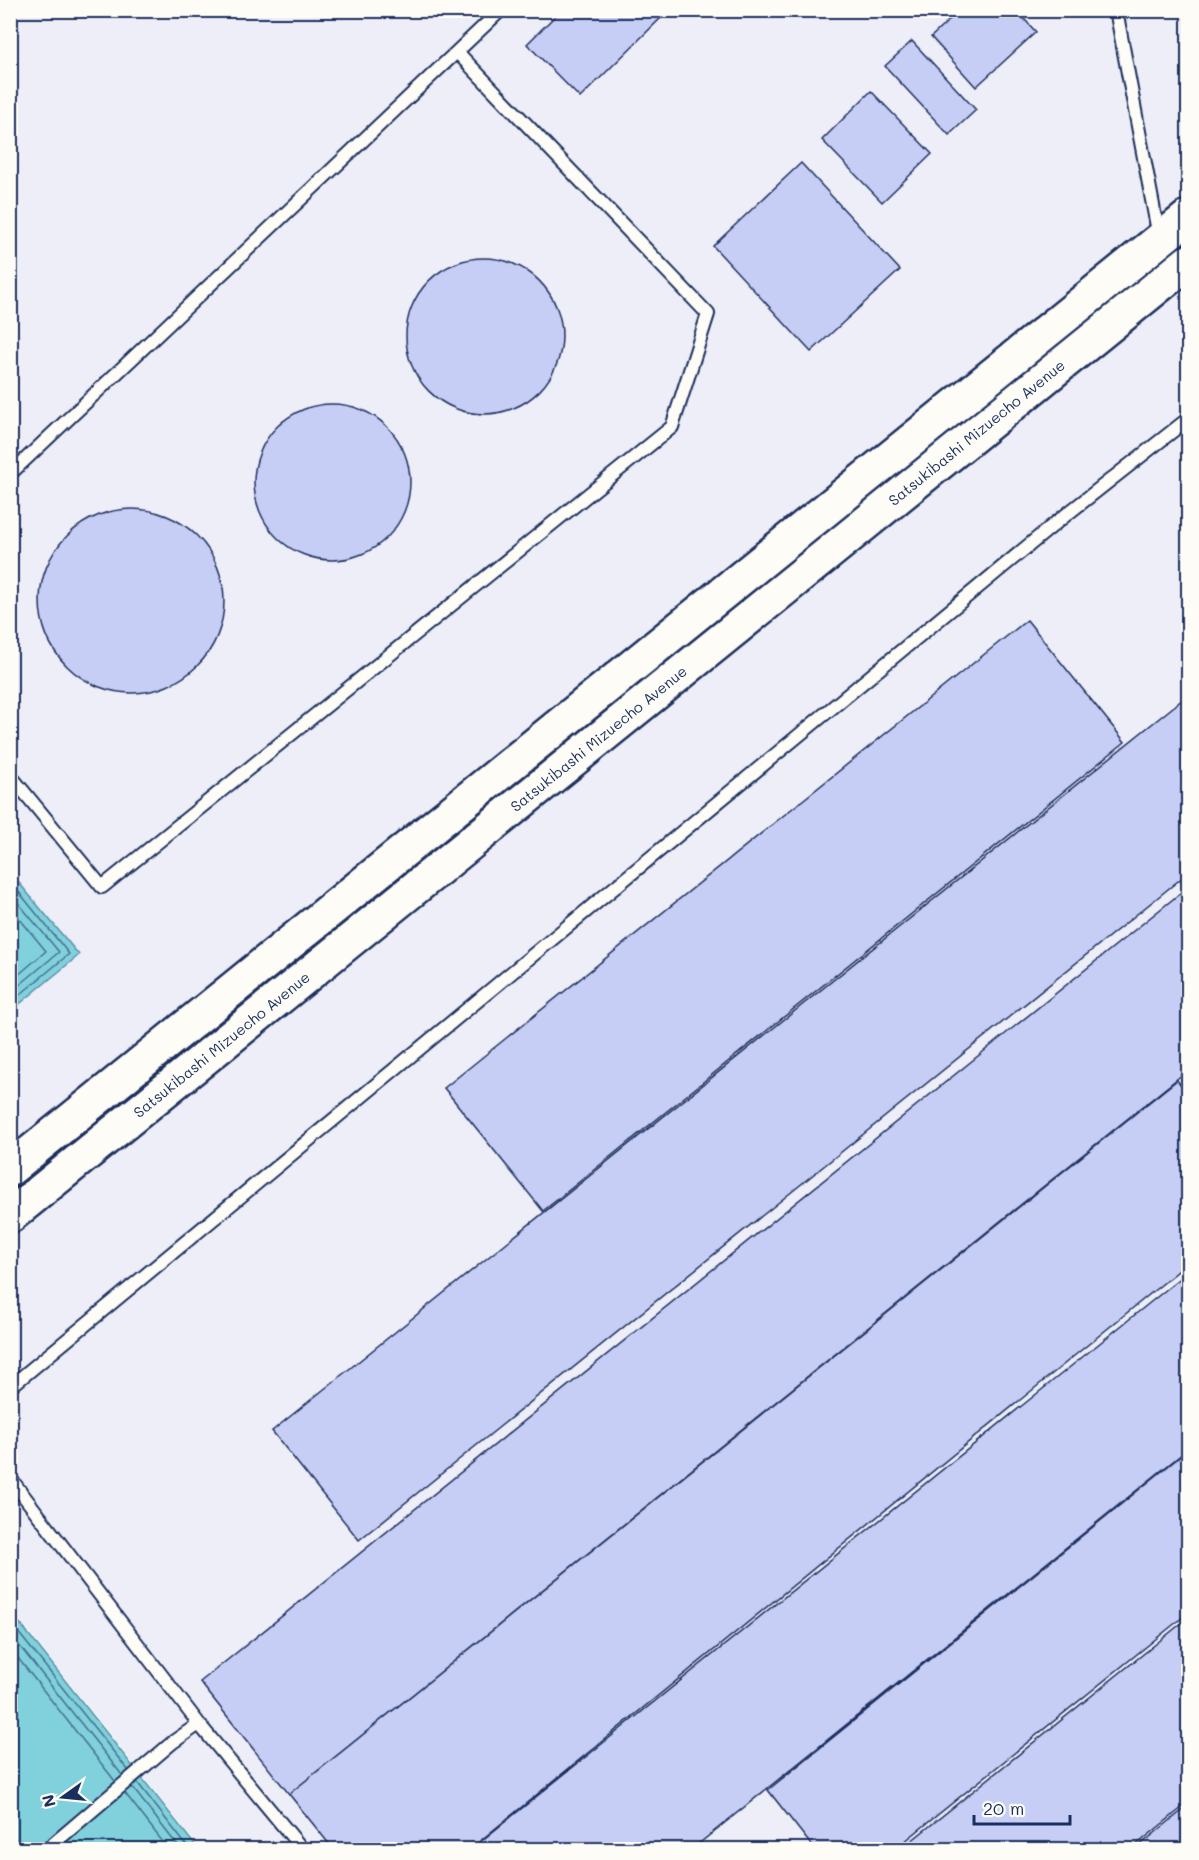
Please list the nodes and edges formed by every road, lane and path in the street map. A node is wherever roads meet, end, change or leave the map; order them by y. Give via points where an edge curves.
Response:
1 (501, 10) edge
2 (1116, 10) edge
3 (457, 52) junction
4 (1188, 218) edge
5 (1160, 241) junction
6 (1188, 262) edge
7 (1188, 419) edge
8 (10, 474) edge
9 (10, 775) edge
10 (10, 1169) edge
11 (10, 1216) edge
12 (10, 1387) edge
13 (10, 1478) edge
14 (200, 1724) junction
15 (46, 1850) edge
16 (303, 1850) edge

1 - 3 lane
2 - 5 lane
3 - 8 lane
3 - 9 lane via 708,314 672,427 102,887
4 - 5 street
5 - 10 street
6 - 11 street, Satsukibashi Mizuecho Avenue
7 - 12 lane via 1039,537
13 - 14 lane
14 - 15 lane via 173,1742
14 - 16 lane

